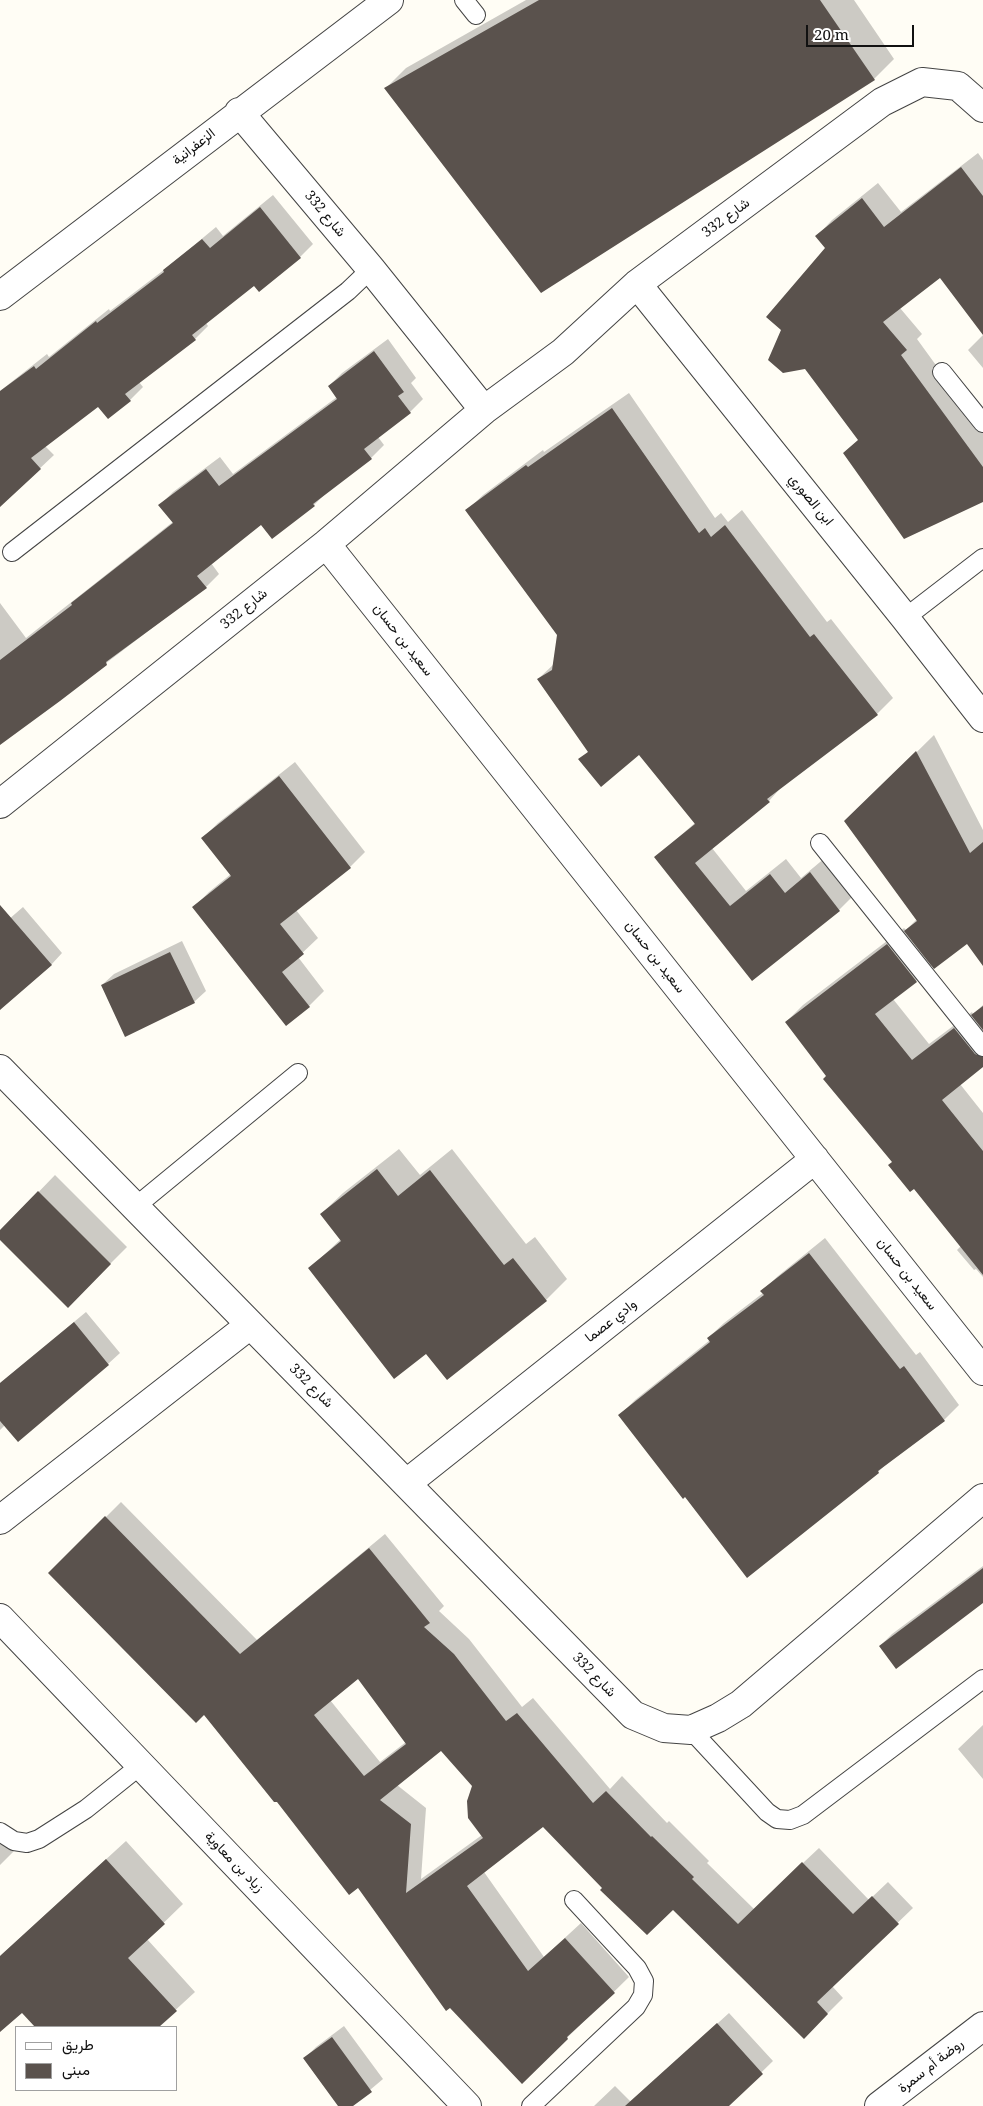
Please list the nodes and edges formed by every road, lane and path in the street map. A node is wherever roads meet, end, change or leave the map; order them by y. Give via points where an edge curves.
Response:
1 (389, 0) edge
2 (464, 0) edge
3 (476, 15) dead end
4 (983, 108) edge
5 (239, 112) junction
6 (371, 268) junction
7 (637, 284) junction
8 (0, 296) edge
9 (942, 372) dead end
10 (484, 410) junction
11 (983, 424) edge
12 (326, 544) junction
13 (12, 552) dead end
14 (983, 558) edge
15 (905, 618) junction
16 (983, 718) edge
17 (0, 804) edge
18 (820, 843) dead end
19 (983, 1047) edge
20 (0, 1069) edge
21 (298, 1073) dead end
22 (816, 1159) junction
23 (135, 1207) junction
24 (250, 1325) junction
25 (983, 1371) edge
26 (407, 1483) junction
27 (983, 1498) edge
28 (0, 1520) edge
29 (0, 1618) edge
30 (983, 1679) edge
31 (691, 1730) junction
32 (141, 1765) junction
33 (0, 1832) edge
34 (574, 1900) dead end
35 (983, 2026) edge
36 (467, 2106) edge
37 (531, 2106) edge
38 (880, 2106) edge

1 - 5 street, الزعفرانية
2 - 3 lane
4 - 7 street, شارع 332 via 958,86 922,82 882,102
5 - 6 street, شارع 332
5 - 8 street, الزعفرانية
6 - 10 street, شارع 332
6 - 13 lane via 348,291
7 - 10 street, شارع 332 via 563,352
7 - 15 street, ابن الصوري
9 - 11 lane
10 - 12 street, شارع 332
12 - 17 street, شارع 332
12 - 22 street, سعيد بن حسان
14 - 15 lane
15 - 16 street, ابن الصوري
18 - 19 lane
20 - 23 street, شارع 332
21 - 23 lane
22 - 25 street, سعيد بن حسان
22 - 26 street, وادي عصما
23 - 24 street, شارع 332
24 - 26 street, شارع 332
24 - 28 street
26 - 31 street, شارع 332 via 633,1715 664,1728
27 - 31 street, شارع 332 via 741,1704
29 - 32 street, زياد بن معاوية
30 - 31 lane via 803,1815 790,1820 777,1819 766,1812
32 - 33 lane via 86,1809 39,1839 27,1843 14,1841
32 - 36 street, زياد بن معاوية
34 - 37 lane via 637,1968 644,1981 643,1995 636,2006
35 - 38 street, روضة أم سمرة

